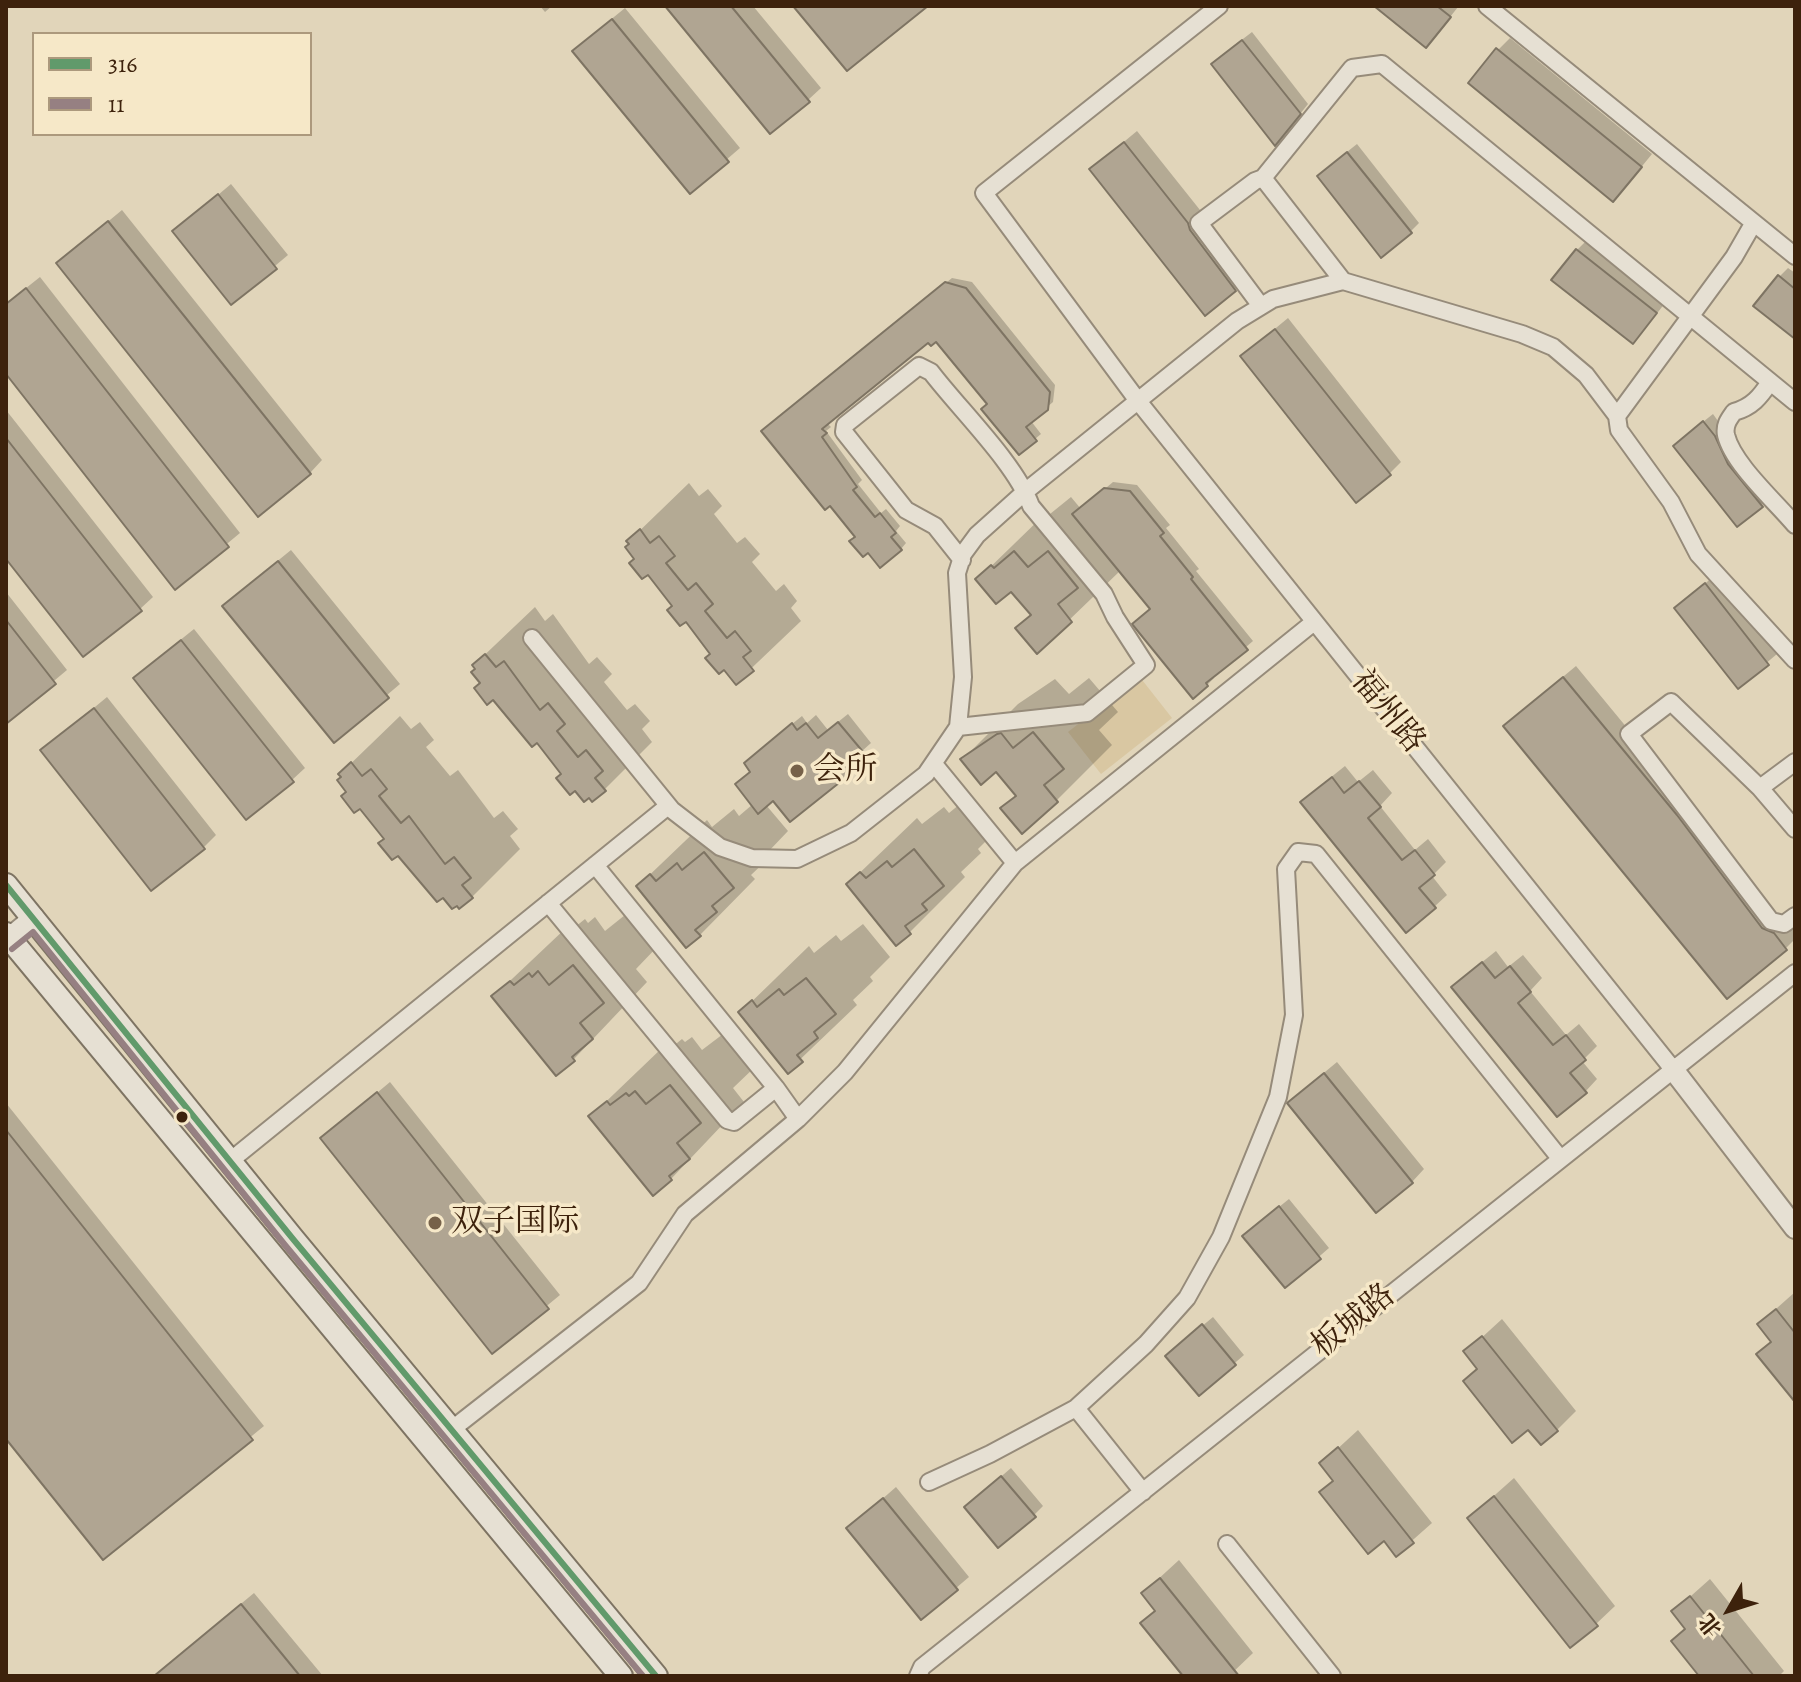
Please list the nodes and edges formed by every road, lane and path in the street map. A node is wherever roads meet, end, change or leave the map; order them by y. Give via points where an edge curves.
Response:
1 (1219, 6) edge
2 (1487, 6) edge
3 (1263, 178) junction
4 (1753, 224) junction
5 (1795, 256) edge
6 (1343, 281) junction
7 (1261, 306) junction
8 (1691, 316) junction
9 (1770, 382) junction
10 (1138, 401) junction
11 (1795, 402) edge
12 (1617, 416) junction
13 (1026, 491) junction
14 (1795, 525) edge
15 (962, 560) junction
16 (1314, 622) junction
17 (532, 638) dead end
18 (1791, 649) edge
19 (958, 727) junction
20 (1795, 762) edge
21 (934, 764) junction
22 (1760, 788) junction
23 (668, 806) junction
24 (1795, 829) edge
25 (1015, 863) junction
26 (595, 865) junction
27 (6, 885) edge
28 (548, 903) junction
29 (1795, 916) edge
30 (34, 918) junction
31 (7, 938) edge
32 (1795, 973) edge
33 (1672, 1068) junction
34 (776, 1088) junction
35 (798, 1119) junction
36 (1559, 1157) junction
37 (230, 1161) junction
38 (1795, 1228) edge
39 (1076, 1408) junction
40 (451, 1430) junction
41 (929, 1482) dead end
42 (1143, 1492) junction
43 (1227, 1544) dead end
44 (621, 1676) edge
45 (656, 1676) edge
46 (918, 1676) edge
47 (1332, 1676) edge

1 - 10 street, 福州路 via 984,193
2 - 4 street
3 - 6 street
3 - 7 street via 1199,223
3 - 8 street via 1352,68 1382,64
4 - 5 street
4 - 8 street
6 - 7 street
6 - 12 street via 1553,347 1586,375
7 - 10 street
8 - 9 street
8 - 12 street
9 - 11 street
9 - 14 street via 1757,400 1734,412 1726,424 1727,436 1738,458
10 - 13 street
10 - 16 street, 福州路
12 - 18 street via 1619,430 1671,502 1698,554
13 - 15 street via 977,535
13 - 15 street via 924,367 845,425 847,437 906,510 935,526
13 - 19 street via 1031,506 1104,594 1146,665 1087,713
15 - 19 street via 957,573 963,677
16 - 25 street
16 - 33 street, 福州路
17 - 23 street
19 - 21 street
20 - 22 street
21 - 23 street via 851,833 797,859 752,858 720,847
21 - 25 street
22 - 24 street
22 - 29 street via 1671,702 1629,734 1771,921 1784,924
23 - 26 street
25 - 35 street via 845,1072
26 - 28 street
26 - 34 street
27 - 30 main road
28 - 34 street via 727,1120 734,1122
28 - 37 street
30 - 31 street
30 - 37 main road
31 - 44 main road
32 - 33 street, 板城路
33 - 36 street, 板城路
33 - 38 street, 福州路
34 - 35 street
35 - 40 street via 685,1214 639,1283
36 - 39 street via 1316,854 1298,852 1286,869 1294,1015 1278,1097 1221,1237 1187,1298
36 - 42 street, 板城路
37 - 40 main road
39 - 41 street
39 - 42 street
40 - 45 main road
42 - 46 street, 板城路 via 922,1667
43 - 47 street

